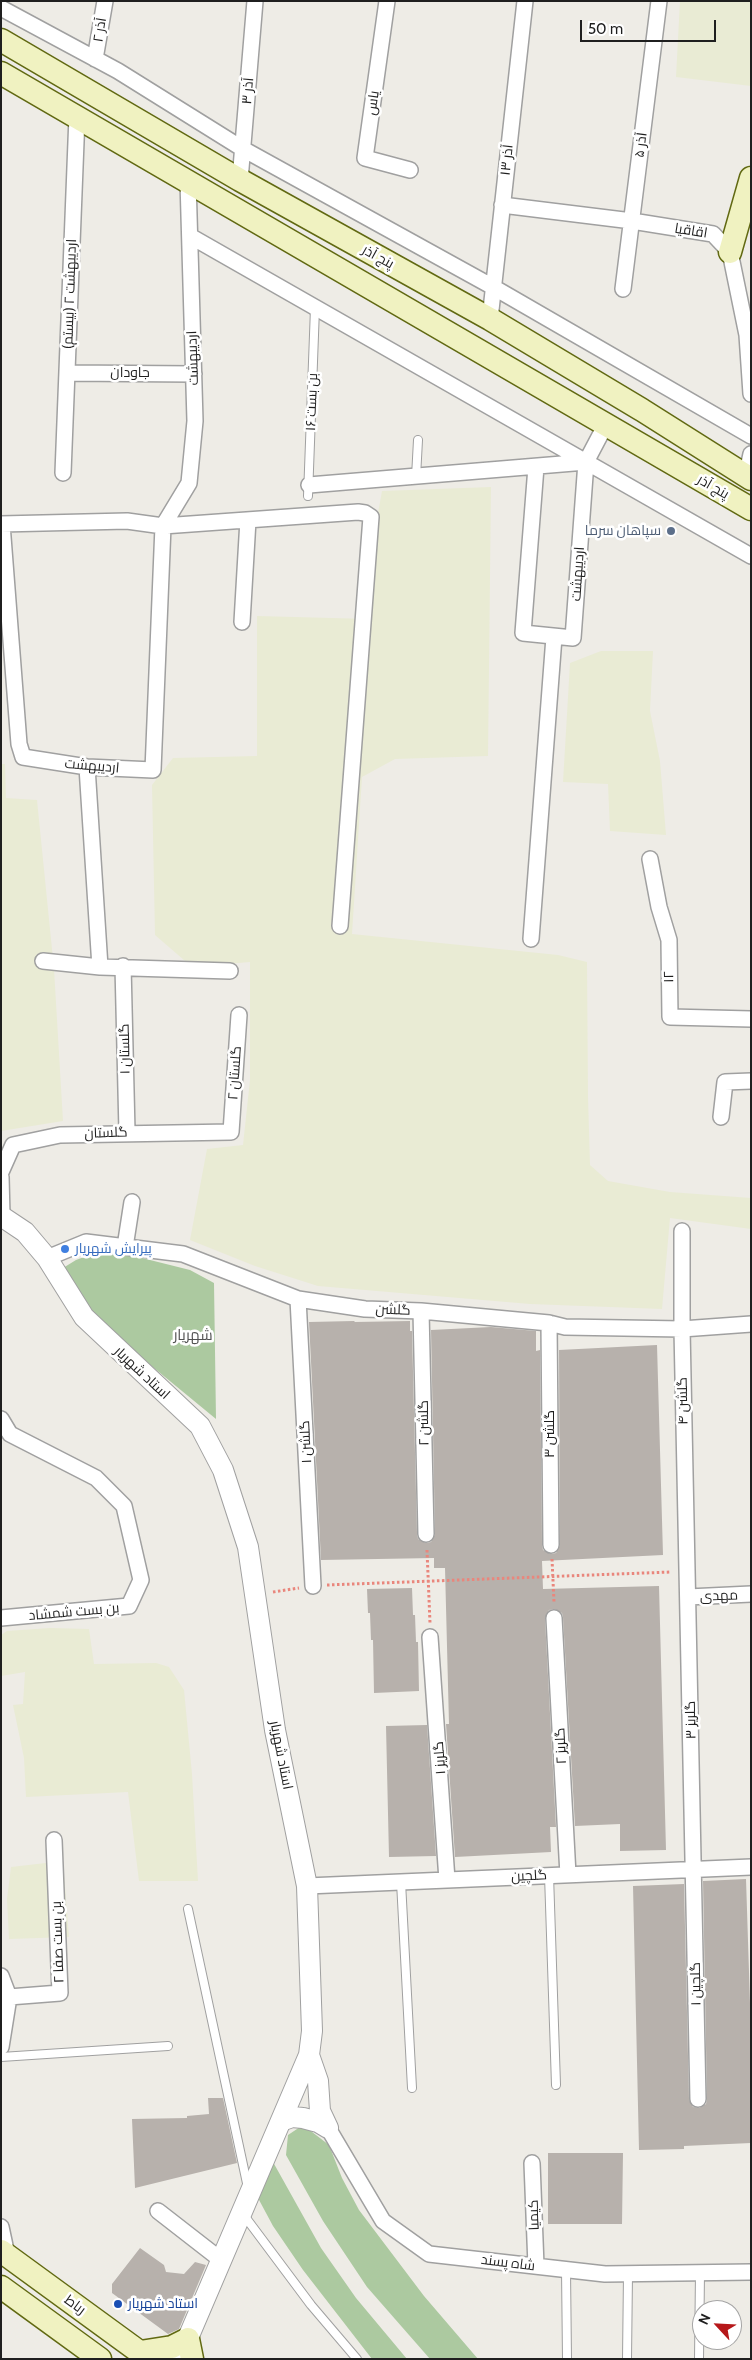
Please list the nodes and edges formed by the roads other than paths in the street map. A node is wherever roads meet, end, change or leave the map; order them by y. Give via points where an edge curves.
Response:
1 (105, 1) edge
2 (255, 1) edge
3 (387, 1) edge
4 (524, 1) edge
5 (659, 1) edge
6 (1, 8) edge
7 (1, 40) edge
8 (96, 60) junction
9 (1, 73) edge
10 (77, 116) junction
11 (243, 149) junction
12 (410, 170) dead end
13 (751, 178) edge
14 (240, 180) junction
15 (188, 181) junction
16 (502, 205) junction
17 (632, 221) junction
18 (190, 236) junction
19 (730, 252) junction
20 (493, 287) junction
21 (623, 289) dead end
22 (745, 293) edge
23 (315, 308) junction
24 (490, 320) junction
25 (67, 373) junction
26 (194, 374) junction
27 (589, 378) junction
28 (751, 394) edge
29 (572, 404) junction
30 (642, 410) junction
31 (606, 424) junction
32 (751, 436) edge
33 (628, 437) junction
34 (418, 440) dead end
35 (751, 454) edge
36 (586, 462) junction
37 (536, 467) junction
38 (63, 473) dead end
39 (416, 477) junction
40 (749, 478) edge
41 (308, 491) joint
42 (751, 509) edge
43 (248, 520) junction
44 (2, 524) edge
45 (163, 526) junction
46 (751, 556) edge
47 (242, 622) dead end
48 (554, 637) junction
49 (87, 767) junction
50 (650, 858) dead end
51 (340, 926) dead end
52 (531, 939) dead end
53 (43, 961) dead end
54 (123, 966) junction
55 (100, 967) junction
56 (230, 971) dead end
57 (239, 1015) dead end
58 (751, 1019) edge
59 (751, 1081) edge
60 (721, 1117) dead end
61 (127, 1132) junction
62 (231, 1132) joint
63 (1, 1172) edge
64 (1, 1177) edge
65 (132, 1202) dead end
66 (2, 1216) edge
67 (682, 1231) dead end
68 (124, 1247) junction
69 (46, 1258) junction
70 (298, 1299) junction
71 (422, 1311) junction
72 (550, 1323) junction
73 (751, 1324) edge
74 (682, 1329) junction
75 (1, 1419) edge
76 (426, 1534) road end
77 (551, 1545) road end
78 (687, 1572) joint
79 (313, 1586) road end
80 (751, 1594) edge
81 (688, 1597) junction
82 (1, 1618) edge
83 (554, 1618) road end
84 (430, 1637) road end
85 (54, 1840) dead end
86 (751, 1866) edge
87 (694, 1869) junction
88 (549, 1875) junction
89 (568, 1875) junction
90 (447, 1880) junction
91 (401, 1882) junction
92 (307, 1886) junction
93 (188, 1909) dead end
94 (1, 1976) edge
95 (9, 1997) junction
96 (168, 2046) dead end
97 (1, 2047) edge
98 (309, 2055) junction
99 (1, 2057) edge
100 (556, 2085) dead end
101 (412, 2088) dead end
102 (698, 2099) dead end
103 (280, 2121) junction
104 (328, 2128) junction
105 (532, 2163) dead end
106 (246, 2203) junction
107 (158, 2211) dead end
108 (1, 2227) edge
109 (4, 2253) edge
110 (221, 2260) junction
111 (536, 2266) junction
112 (566, 2270) junction
113 (751, 2272) edge
114 (700, 2273) junction
115 (628, 2274) junction
116 (1, 2287) edge
117 (187, 2352) edge
118 (144, 2355) edge
119 (100, 2359) edge
120 (357, 2359) edge
121 (568, 2359) edge
122 (627, 2359) edge
123 (699, 2359) edge

1 - 8 street, آذر ۲
2 - 11 street, آذر ۳
3 - 12 street, یاس via 365,158
4 - 16 street, ۱۳ آذر
5 - 17 street, آذر ۵
6 - 8 street
7 - 14 main road, پنج آذر
8 - 11 street
9 - 10 main road, پنج آذر
10 - 15 main road, پنج آذر
10 - 25 street, اردیبهشت ۲ (بیستم)
11 - 14 street, آذر ۳
11 - 20 street
13 - 19 main road
14 - 24 main road, پنج آذر
15 - 18 street, اردیبهشت
15 - 29 main road, پنج آذر
16 - 17 street, اقاقیا
16 - 20 street, ۱۳ آذر
17 - 19 street, اقاقیا via 713,234
17 - 21 street, آذر ۵
18 - 23 street
18 - 26 street, اردیبهشت
19 - 22 street
20 - 24 street, ۱۳ آذر
20 - 32 street
22 - 28 street
23 - 36 street
23 - 41 lane, بن بست ۱۶
24 - 27 main road, پنج آذر
25 - 26 street, جاودان
25 - 38 street, اردیبهشت ۲ (بیستم)
26 - 45 street, اردیبهشت via 195,421 190,483
27 - 29 main road
27 - 30 main road, پنج آذر
29 - 31 main road, پنج آذر
30 - 33 main road
30 - 40 main road, پنج آذر
31 - 33 main road, پنج آذر
31 - 36 street
33 - 42 main road, پنج آذر
34 - 39 lane
35 - 40 street
36 - 37 street
36 - 46 street
36 - 48 street, اردیبهشت via 573,638
37 - 39 street
37 - 48 street via 523,633
39 - 41 street
43 - 45 street
43 - 47 street
43 - 51 street via 358,512 371,517
44 - 45 street, اردیبهشت via 127,522
44 - 49 street, اردیبهشت via 19,744 23,757
45 - 49 street, اردیبهشت via 153,770
48 - 52 street
49 - 55 street
50 - 58 street, ۱۲ via 669,940 670,1017
53 - 55 street
54 - 55 street
54 - 56 street
54 - 61 street, گلستان ۱
57 - 62 street, گلستان ۲
59 - 60 street via 725,1082
61 - 62 street, گلستان
61 - 63 street, گلستان via 60,1135 13,1144
64 - 66 street
65 - 68 street
66 - 69 street, استاد شهریار via 25,1232
67 - 74 street, گلشن ۴
68 - 69 street, گلشن via 86,1242
68 - 70 street, گلشن via 183,1254
69 - 92 street, استاد شهریار via 84,1317 200,1426 223,1470 245,1538 275,1730
70 - 71 street, گلشن via 365,1309
70 - 79 street, گلشن ۱
71 - 72 street, گلشن
71 - 76 street, گلشن ۲
72 - 74 street, گلشن via 566,1327
72 - 77 street, گلشن ۳
73 - 74 street, گلشن
74 - 78 street, گلشن ۴
75 - 82 street, بن بست شمشاد via 10,1434 96,1478 124,1506 140,1580 129,1606
78 - 81 street, گلریز ۳
80 - 81 street, مهدی
81 - 87 street, گلریز ۳
83 - 89 street, گلریز ۲
84 - 90 street, گلریز ۱
85 - 95 street, بن بست صفا ۲ via 60,1993
86 - 87 street, گلچین
87 - 89 street, گلچین
87 - 102 street, گلچین ۱
88 - 89 street, گلچین
88 - 90 street, گلچین
88 - 100 lane
90 - 91 street, گلچین
91 - 92 street, گلچین
91 - 101 lane
92 - 98 street, استاد شهریار via 312,2031
93 - 106 lane
94 - 95 street
95 - 97 street
96 - 99 lane
98 - 103 street, استاد شهریار
98 - 104 street via 318,2081 320,2111
103 - 104 street via 303,2118
103 - 106 street, استاد شهریار
104 - 111 street, شاه پسند via 383,2221 405,2239 429,2254
105 - 111 street, کیمیا
106 - 110 street, استاد شهریار
106 - 120 lane via 311,2305
107 - 110 street
108 - 109 street
109 - 118 main road, رباط
110 - 117 street, استاد شهریار
111 - 112 street, شاه پسند
112 - 115 street, شاه پسند
112 - 121 lane
113 - 114 street, شاه پسند
114 - 115 street, شاه پسند
114 - 123 lane
115 - 122 lane
116 - 119 main road, رباط
117 - 118 main road via 172,2347

